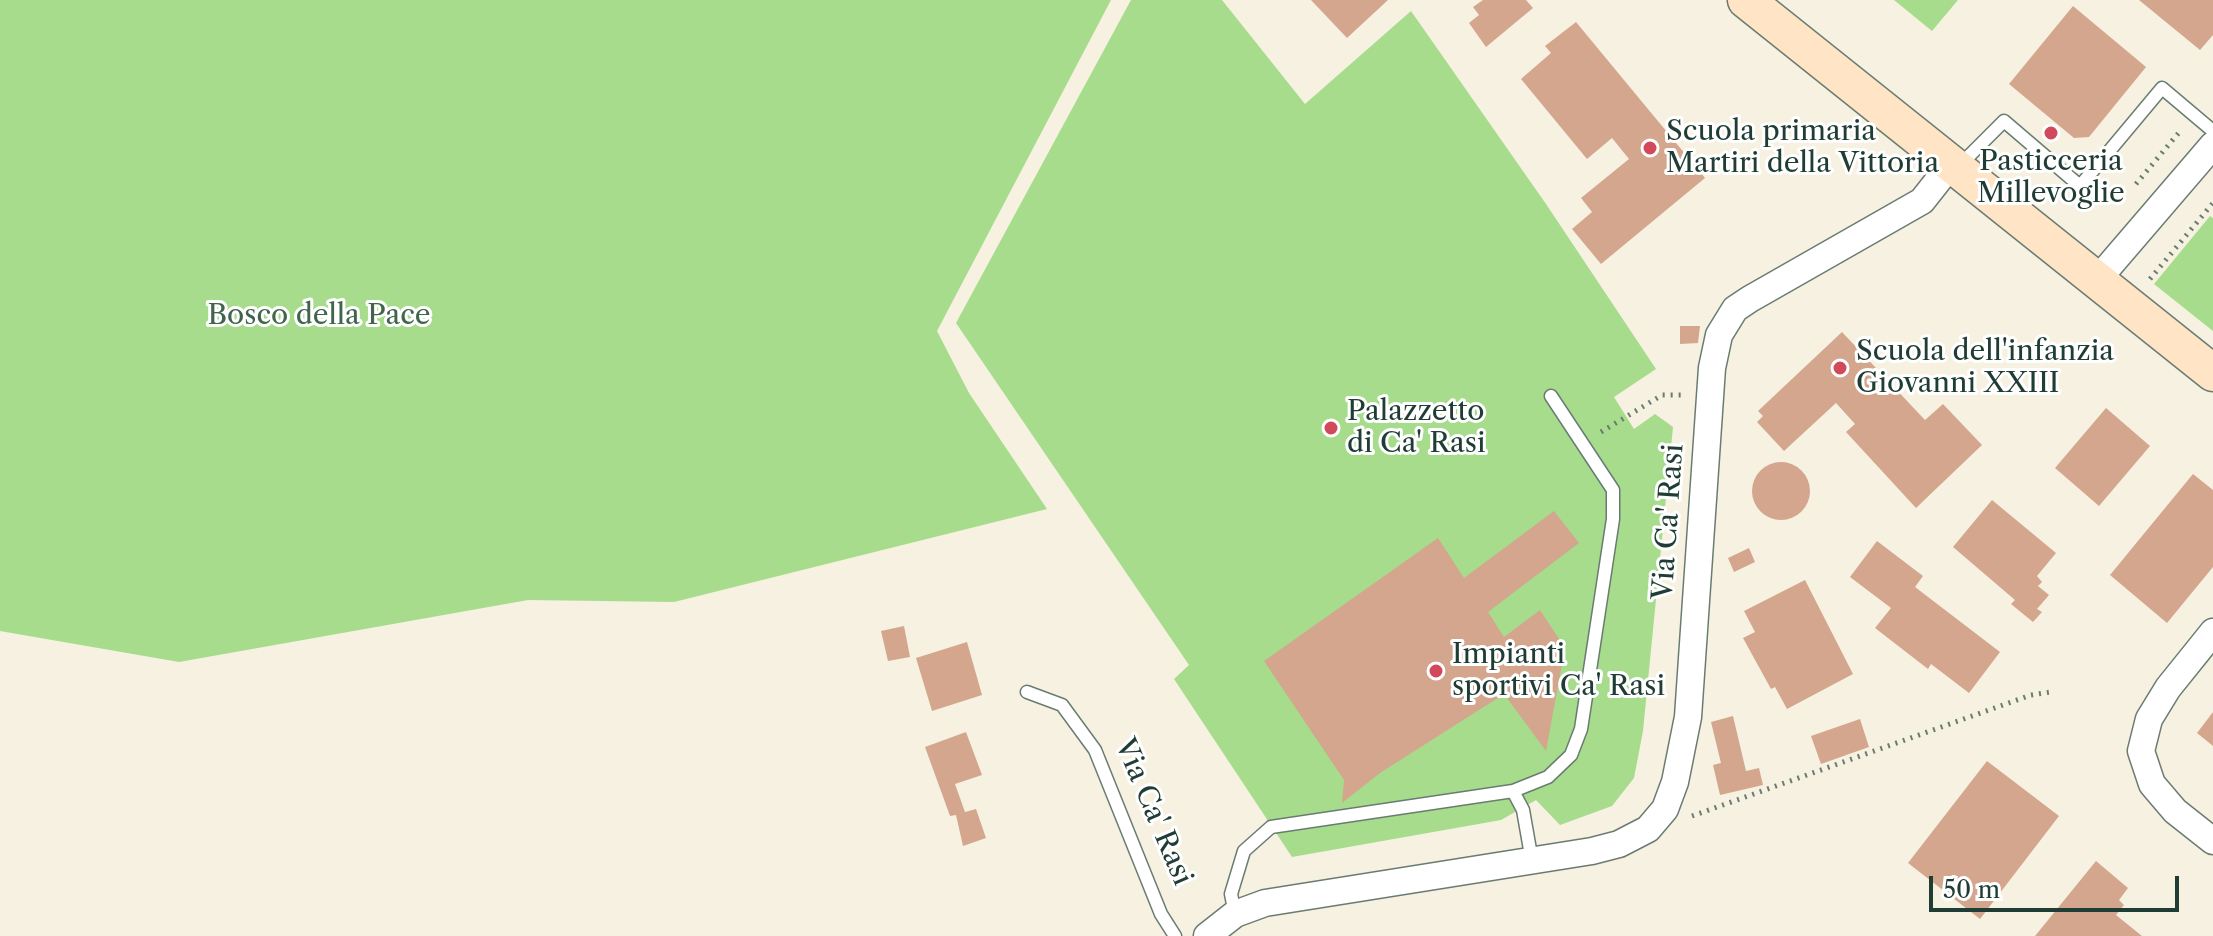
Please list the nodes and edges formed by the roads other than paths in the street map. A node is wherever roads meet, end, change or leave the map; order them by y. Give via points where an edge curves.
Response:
1 (1746, 0) edge
2 (2213, 131) edge
3 (2213, 145) edge
4 (1955, 165) junction
5 (2098, 279) junction
6 (2213, 373) edge
7 (1551, 396) dead end
8 (2213, 632) edge
9 (1027, 692) dead end
10 (1513, 791) junction
11 (2213, 841) edge
12 (1532, 861) junction
13 (1235, 914) junction
14 (1175, 936) edge
15 (1207, 936) edge

1 - 4 street
2 - 4 lane via 2162,88 2080,186 2004,121
3 - 5 street
4 - 5 street
4 - 12 street, Via Ca' Rasi via 1922,201 1735,309 1719,335 1710,395 1688,717 1675,782 1665,809 1648,829 1619,844
5 - 6 street
7 - 10 lane via 1613,490 1613,519 1581,729 1571,755 1548,777
8 - 11 street via 2149,719 2141,751 2152,784 2175,811
9 - 14 lane, Via Ca' Rasi via 1062,705 1095,750 1161,914
10 - 12 lane via 1523,810
10 - 13 lane via 1271,827 1244,851 1231,894
12 - 13 street via 1265,903
13 - 15 street

